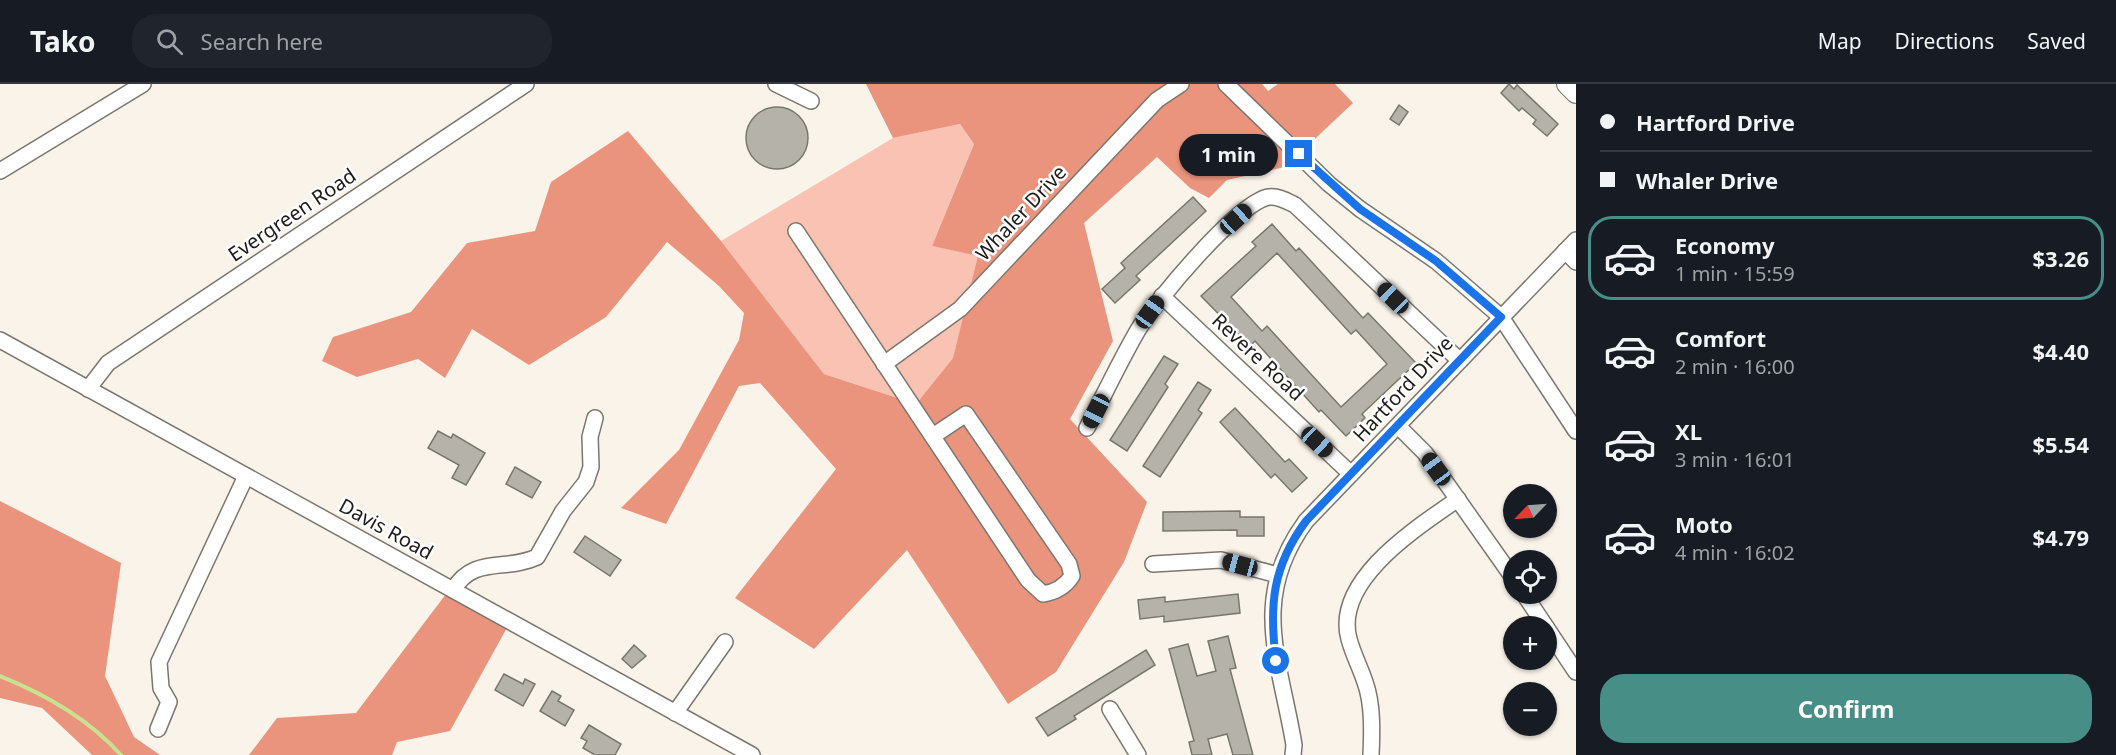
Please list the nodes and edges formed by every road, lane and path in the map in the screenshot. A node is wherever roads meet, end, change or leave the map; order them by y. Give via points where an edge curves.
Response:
1 (143, 84) edge
2 (526, 84) edge
3 (776, 84) edge
4 (1181, 84) edge
5 (1226, 84) edge
6 (1567, 84) edge
7 (1576, 93) edge
8 (811, 101) dead end
9 (0, 171) edge
10 (796, 231) dead end
11 (1576, 240) edge
12 (1570, 257) edge
13 (1162, 296) junction
14 (1501, 317) junction
15 (0, 340) edge
16 (1459, 360) junction
17 (884, 364) junction
18 (88, 389) junction
19 (595, 418) dead end
20 (1398, 426) junction
21 (1087, 428) dead end
22 (1576, 431) edge
23 (933, 436) junction
24 (1351, 474) junction
25 (246, 476) junction
26 (1458, 499) junction
27 (1503, 563) edge
28 (1153, 564) dead end
29 (1278, 575) junction
30 (453, 590) junction
31 (725, 642) dead end
32 (1557, 644) edge
33 (1576, 672) edge
34 (1110, 709) dead end
35 (675, 713) junction
36 (158, 729) dead end
37 (752, 755) edge
38 (1138, 755) edge
39 (1293, 755) edge
40 (1371, 755) edge

1 - 9 street
2 - 18 street, Evergreen Road via 108,363
3 - 8 street
4 - 17 street, Whaler Drive via 1157,100 960,309
5 - 14 street via 1329,184 1436,261
6 - 7 main road
10 - 17 street
11 - 12 street, Hartford Drive
12 - 14 street, Hartford Drive
13 - 16 street via 1249,207 1268,197 1280,198 1295,205
13 - 21 street via 1139,329
13 - 24 street, Revere Road
14 - 16 street, Hartford Drive
14 - 22 street
15 - 18 street, Davis Road
16 - 20 street, Hartford Drive
17 - 23 street
18 - 25 street, Davis Road
19 - 30 street via 586,482 563,511 537,557 471,570
20 - 24 street, Hartford Drive
20 - 26 street via 1425,453
23 - 23 street via 1028,580 1043,594 1053,593 1066,584 1072,576 1069,564 966,414
24 - 29 street, Hartford Drive via 1294,537
25 - 30 street, Davis Road
25 - 36 street via 159,662 161,688 169,702
26 - 27 street
26 - 40 street via 1410,532 1367,574 1346,617 1348,639 1366,684
28 - 29 street via 1221,560
29 - 39 street, Hartford Drive via 1272,597 1272,628
30 - 35 street, Davis Road
31 - 35 street
32 - 33 street
34 - 38 street
35 - 37 street, Davis Road

